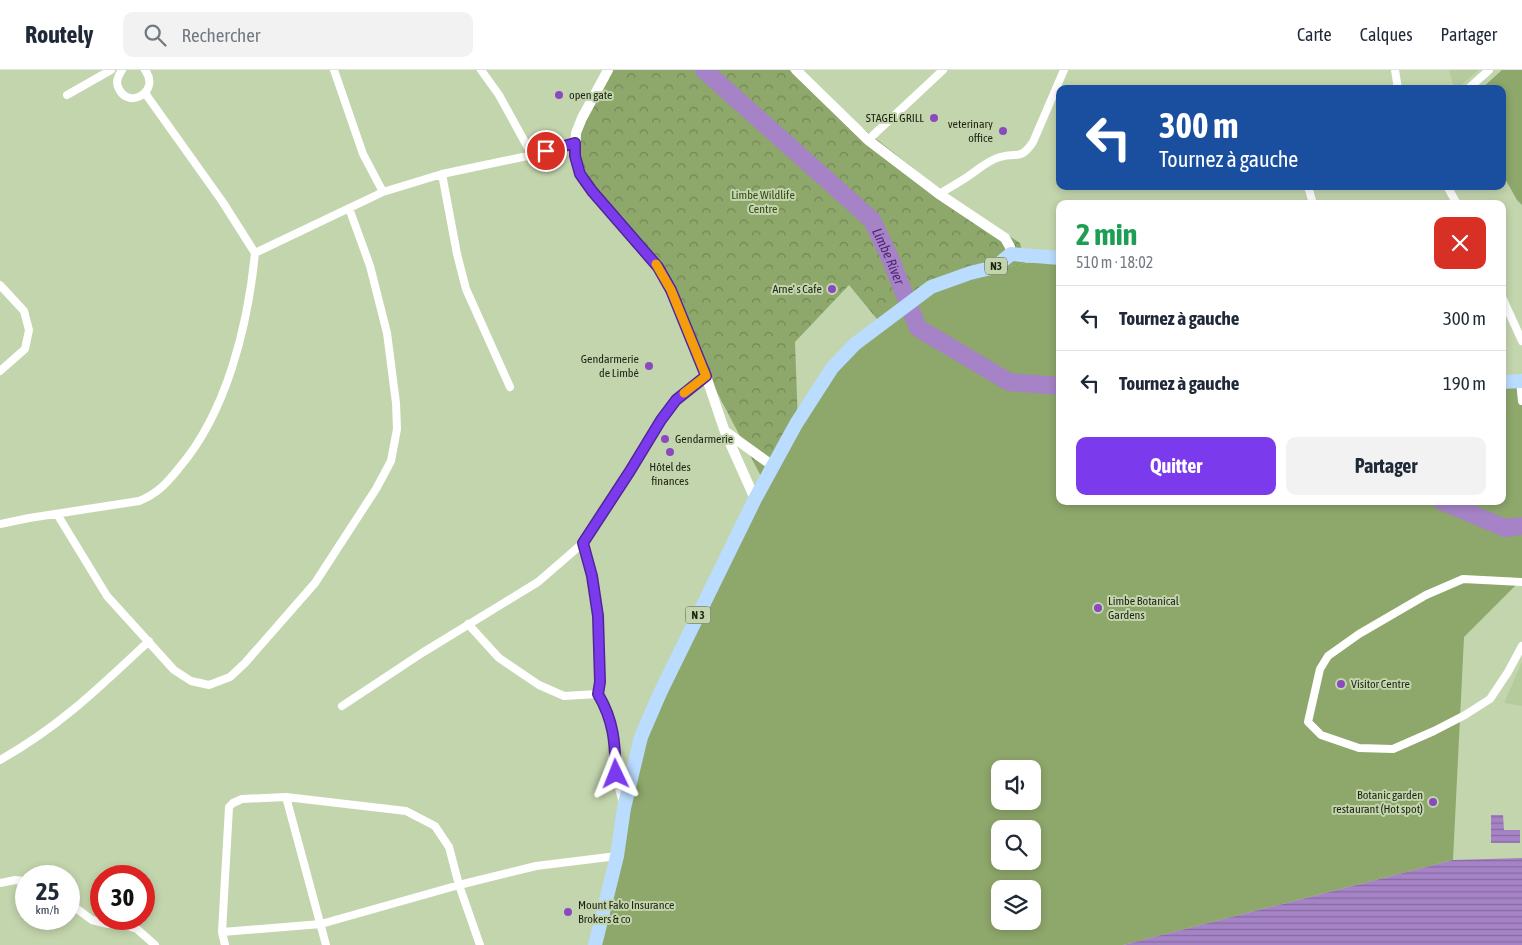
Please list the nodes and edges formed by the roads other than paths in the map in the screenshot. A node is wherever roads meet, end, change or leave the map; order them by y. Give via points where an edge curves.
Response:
1 (145, 70) edge
2 (334, 70) edge
3 (482, 70) edge
4 (608, 70) edge
5 (796, 70) edge
6 (943, 70) edge
7 (1064, 70) edge
8 (1395, 70) edge
9 (1490, 70) edge
10 (116, 71) edge
11 (1058, 85) edge
12 (1397, 85) edge
13 (1473, 85) edge
14 (1056, 89) edge
15 (145, 93) junction
16 (67, 95) dead end
17 (868, 140) junction
18 (575, 143) junction
19 (532, 155) junction
20 (442, 174) junction
21 (383, 192) junction
22 (939, 194) junction
23 (349, 208) junction
24 (256, 253) junction
25 (1010, 254) junction
26 (1056, 258) edge
27 (0, 285) edge
28 (1506, 306) edge
29 (881, 324) joint
30 (1522, 341) edge
31 (0, 371) edge
32 (706, 376) junction
33 (1521, 381) edge
34 (1506, 382) edge
35 (510, 387) dead end
36 (1522, 401) edge
37 (726, 432) junction
38 (773, 466) junction
39 (755, 499) junction
40 (57, 514) junction
41 (0, 524) edge
42 (583, 543) junction
43 (1522, 582) edge
44 (468, 624) junction
45 (149, 641) junction
46 (1522, 646) edge
47 (598, 694) junction
48 (342, 706) dead end
49 (0, 760) edge
50 (286, 797) junction
51 (624, 808) junction
52 (617, 856) junction
53 (15, 880) edge
54 (0, 883) edge
55 (458, 885) junction
56 (80, 911) edge
57 (322, 924) junction
58 (222, 932) junction
59 (155, 945) edge
60 (225, 945) edge
61 (326, 945) edge
62 (480, 945) edge
63 (595, 945) edge

1 - 15 street via 150,84
2 - 21 street via 363,154
3 - 19 street
4 - 18 street via 582,118
5 - 17 street
6 - 17 street
7 - 11 street
8 - 12 street
9 - 13 street
10 - 15 street via 119,90 126,96 136,98
10 - 16 street
14 - 22 street via 1026,152 986,162
15 - 24 street
17 - 22 street
18 - 19 street
18 - 32 street via 580,174 658,267 671,290
19 - 20 street
20 - 21 street
20 - 35 street via 466,289
21 - 23 street
22 - 25 street via 1006,238
23 - 24 street
23 - 45 street via 370,266 387,333 397,429 391,461 315,583 230,677 208,685 191,681 174,670
24 - 40 street via 244,323 222,393 203,435 186,460 151,497
25 - 26 highway, N3
25 - 29 highway, N3 via 995,267 931,288
27 - 31 street via 24,311 29,330 25,349
28 - 30 street
29 - 38 highway, N 3 via 832,368
32 - 37 street
32 - 42 street via 676,400 661,420
33 - 34 highway
33 - 36 street
37 - 38 street
37 - 39 street
38 - 39 highway, N 3
39 - 51 highway, N 3 via 641,737
40 - 41 street
40 - 45 street via 107,596
42 - 44 street via 538,582
42 - 47 street via 598,616
43 - 46 street via 1462,580 1426,595 1359,634 1328,656 1320,669 1308,722 1321,736 1359,748 1393,748 1434,731 1490,699
44 - 47 street via 499,658 539,685 564,696
44 - 48 street
45 - 49 street via 75,710
47 - 51 street via 612,723 616,774
50 - 55 street via 406,811 435,826 449,847
50 - 57 street
50 - 58 street via 242,799 229,807
51 - 52 highway, N 3
52 - 55 street via 536,866
52 - 63 highway, N 3
53 - 54 street
55 - 57 street
55 - 62 street
56 - 59 street via 92,920 124,924
57 - 58 street
57 - 61 street
58 - 60 street

